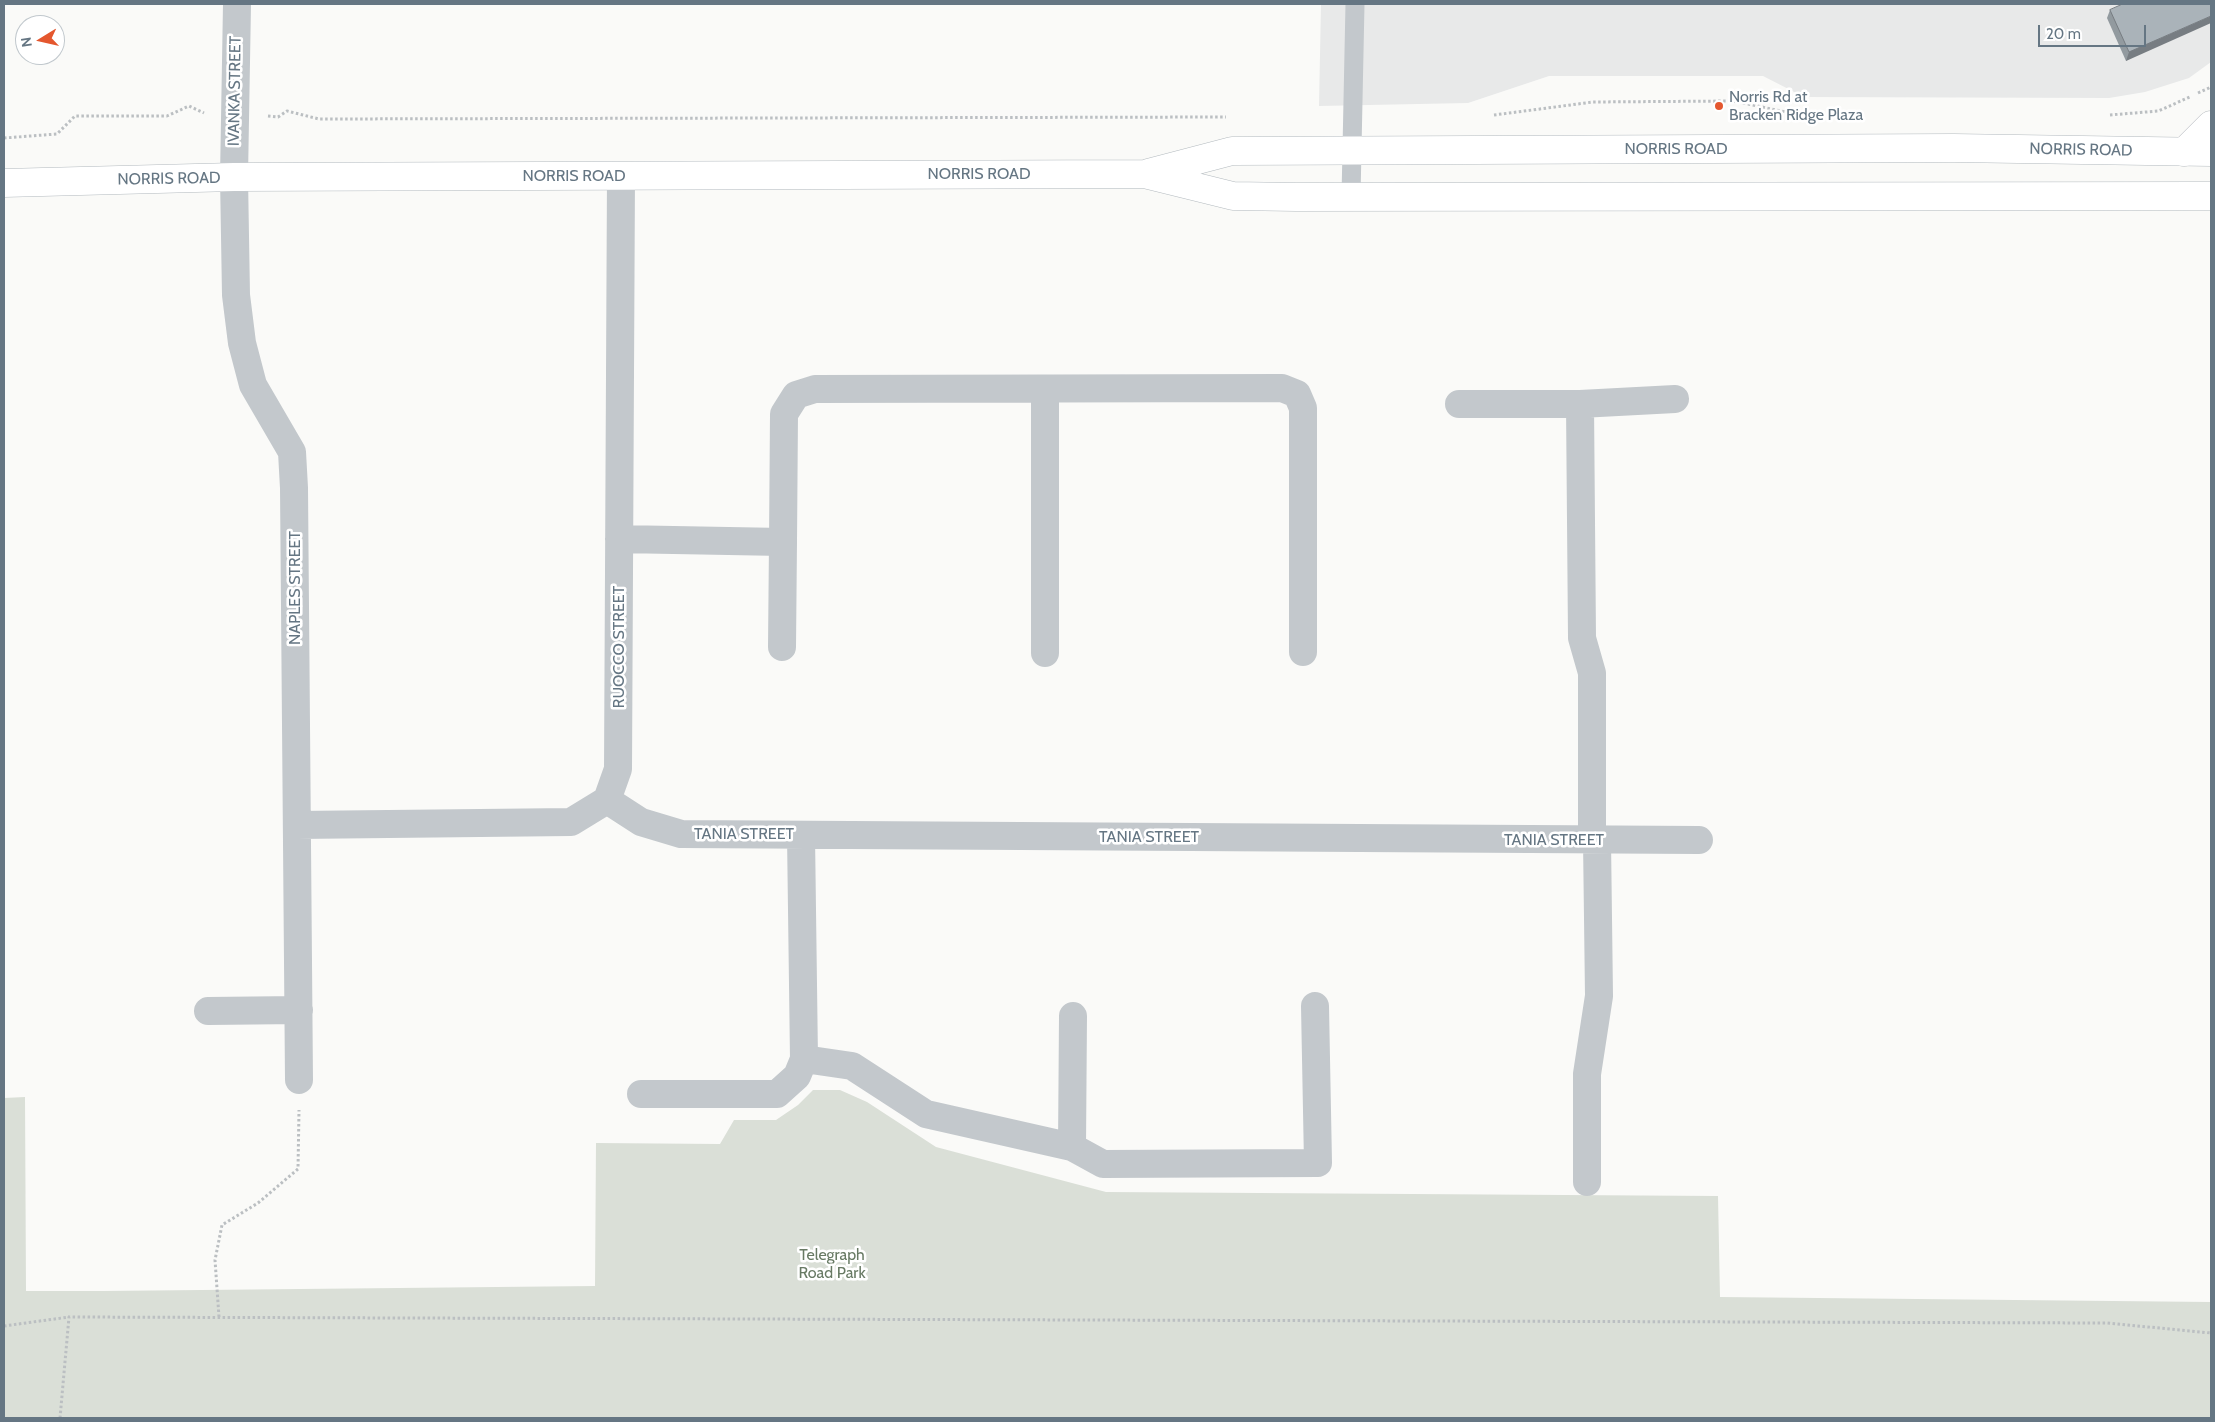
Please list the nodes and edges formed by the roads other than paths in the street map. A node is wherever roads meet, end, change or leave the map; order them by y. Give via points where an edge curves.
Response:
1 (237, 4) edge
2 (1354, 4) edge
3 (2211, 125) edge
4 (1351, 150) junction
5 (2184, 152) junction
6 (2211, 152) edge
7 (1144, 174) junction
8 (621, 176) junction
9 (234, 177) junction
10 (4, 182) edge
11 (2211, 196) edge
12 (1350, 197) junction
13 (1044, 388) junction
14 (1676, 400) dead end
15 (1459, 404) dead end
16 (1580, 404) junction
17 (619, 539) junction
18 (783, 542) junction
19 (782, 647) dead end
20 (1303, 652) dead end
21 (1045, 653) dead end
22 (606, 800) junction
23 (297, 825) junction
24 (801, 835) junction
25 (1595, 840) junction
26 (1699, 840) dead end
27 (1315, 1006) dead end
28 (299, 1010) junction
29 (208, 1011) dead end
30 (1073, 1016) dead end
31 (804, 1059) junction
32 (300, 1080) road end
33 (641, 1094) dead end
34 (1072, 1147) junction
35 (1587, 1182) dead end

1 - 9 street, IVANKA STREET
2 - 4 lane
3 - 5 main road
4 - 5 main road, NORRIS ROAD via 1954,148
4 - 7 main road, NORRIS ROAD via 1232,151
4 - 12 lane
5 - 6 main road, NORRIS ROAD
7 - 8 main road, NORRIS ROAD
7 - 12 main road, NORRIS ROAD via 1233,196
8 - 9 main road, NORRIS ROAD
8 - 17 street, RUOCCO STREET
9 - 10 main road, NORRIS ROAD
9 - 23 street, NAPLES STREET via 236,295 242,343 253,385 292,452
11 - 12 main road, NORRIS ROAD
13 - 18 street via 815,389 796,394 784,414
13 - 20 street via 1282,388 1297,394 1303,408
13 - 21 street
14 - 16 street
15 - 16 street
16 - 25 street via 1582,638 1592,673
17 - 18 street
17 - 22 street, RUOCCO STREET via 618,769
18 - 19 street
22 - 23 street via 571,822
22 - 24 street, TANIA STREET via 641,822 680,834
23 - 28 street, NAPLES STREET
24 - 25 street, TANIA STREET
24 - 31 street
25 - 26 street, TANIA STREET
25 - 35 street via 1599,996 1587,1074
27 - 34 street via 1318,1163 1103,1164
28 - 29 street
28 - 32 street, NAPLES STREET
30 - 34 street
31 - 33 street via 797,1076 777,1094
31 - 34 street via 852,1066 926,1114

